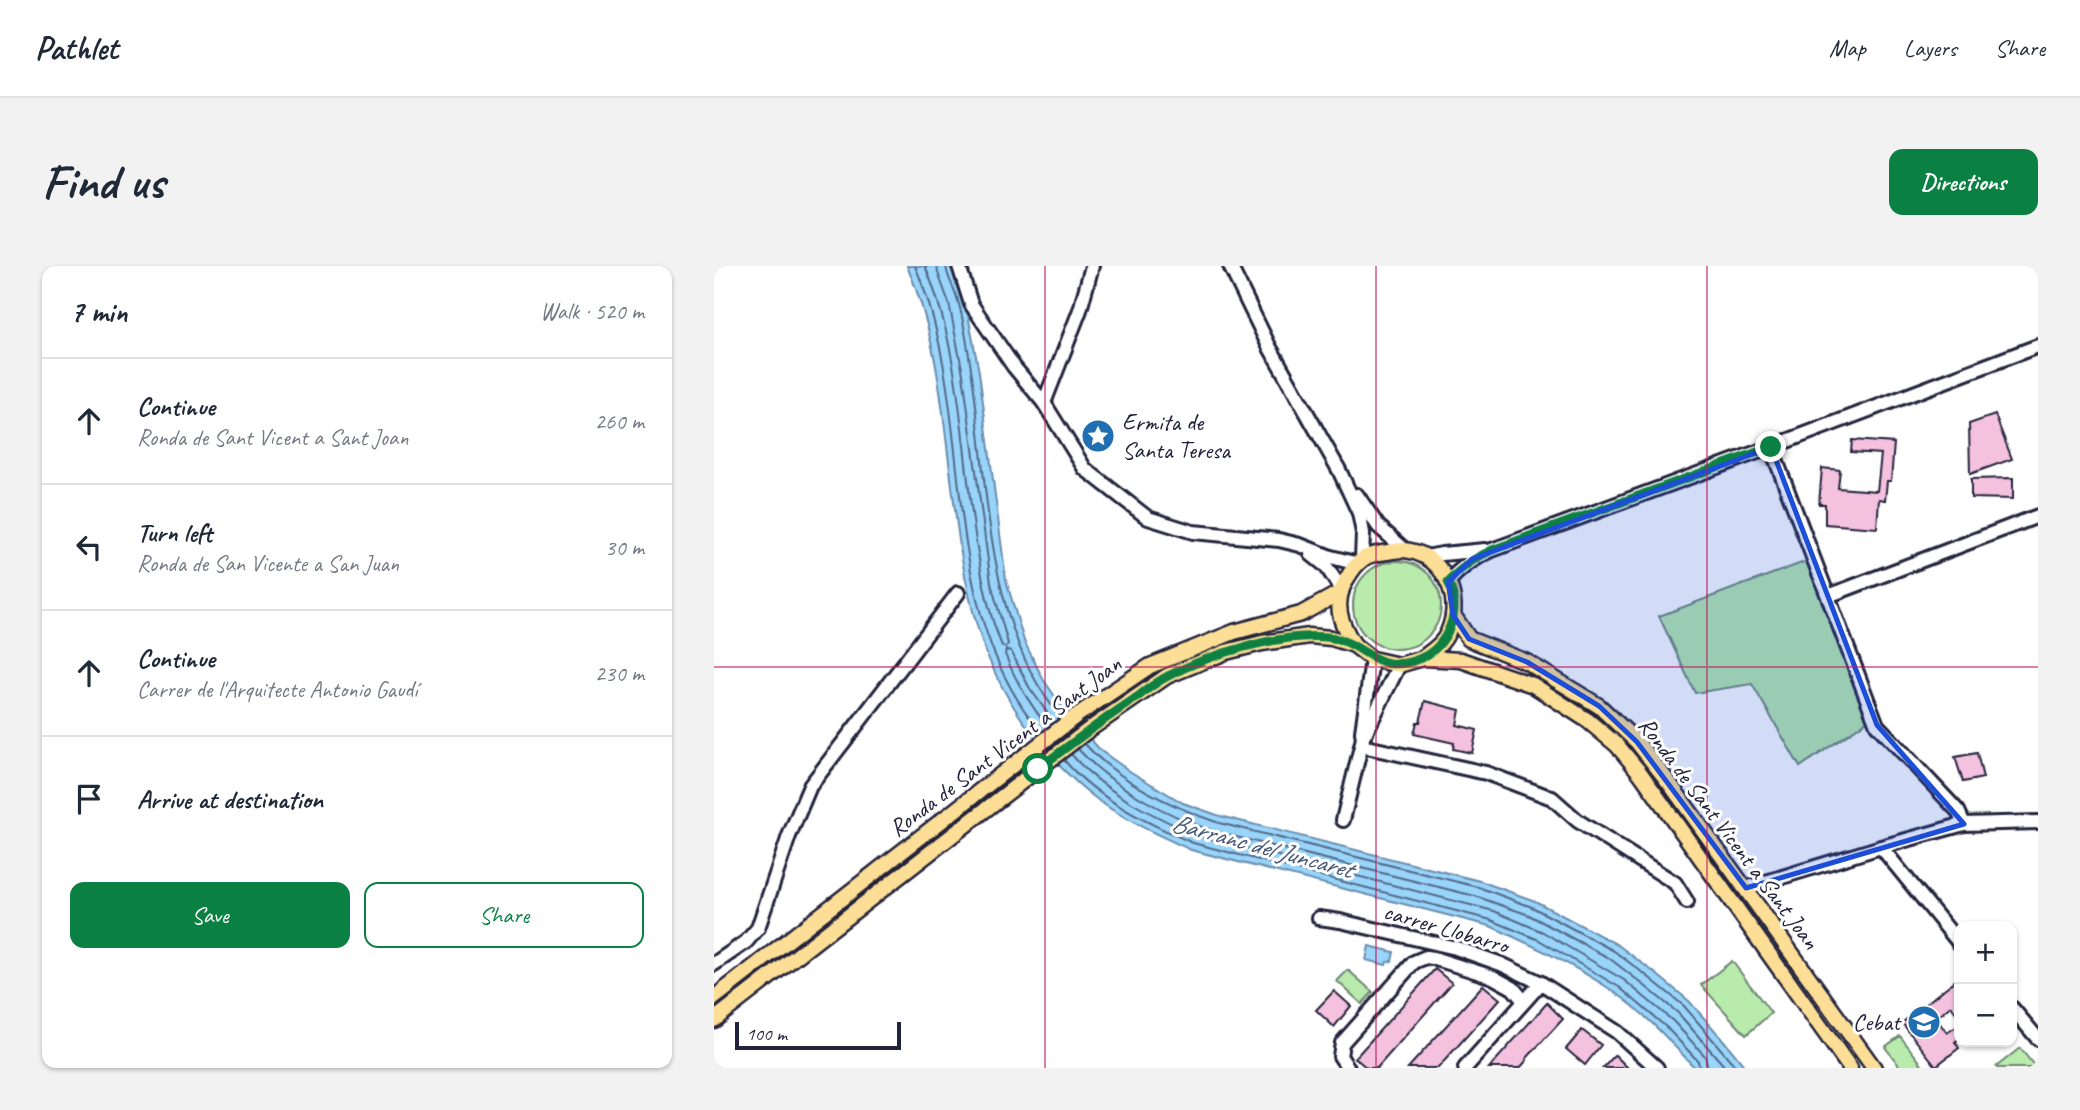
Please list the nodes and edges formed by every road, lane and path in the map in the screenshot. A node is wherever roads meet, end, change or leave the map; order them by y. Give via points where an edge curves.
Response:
1 (959, 266) edge
2 (1092, 266) edge
3 (1230, 266) edge
4 (2038, 346) edge
5 (1044, 403) junction
6 (1771, 447) junction
7 (1339, 470) junction
8 (2038, 516) edge
9 (1300, 545) junction
10 (1405, 550) junction
11 (1492, 550) junction
12 (1426, 557) junction
13 (1360, 562) junction
14 (1448, 582) junction
15 (1341, 591) junction
16 (958, 593) dead end
17 (1828, 596) junction
18 (1453, 615) junction
19 (1354, 645) junction
20 (1423, 658) junction
21 (1372, 659) junction
22 (1399, 665) junction
23 (1363, 742) junction
24 (1343, 820) dead end
25 (2038, 822) edge
26 (1964, 824) junction
27 (1881, 847) junction
28 (1746, 888) junction
29 (1687, 902) dead end
30 (1319, 919) dead end
31 (1954, 937) edge
32 (714, 964) edge
33 (1541, 983) junction
34 (714, 998) edge
35 (1524, 1001) junction
36 (2017, 1014) edge
37 (714, 1020) edge
38 (2038, 1039) edge
39 (1348, 1068) edge
40 (1465, 1068) edge
41 (1657, 1068) edge
42 (1850, 1068) edge
43 (1874, 1068) edge

1 - 5 street via 971,304
2 - 5 street
3 - 7 street
4 - 6 street
5 - 9 street via 1085,469 1149,518 1193,532
6 - 11 street
6 - 17 street
7 - 10 street via 1378,526
7 - 13 street via 1359,513 1363,533
8 - 17 street
9 - 13 street
9 - 15 street via 1326,566
10 - 12 main road
10 - 13 main road via 1378,553
11 - 12 street
11 - 14 street via 1472,559
12 - 14 main road
13 - 15 main road, Ronda de Sant Vicent a Sant Joan
14 - 18 main road
15 - 19 main road, Ronda de Sant Vicent a Sant Joan via 1338,609
15 - 34 main road, Ronda de Sant Vicent a Sant Joan via 1301,614 1234,632 1150,666 1076,716
16 - 32 street via 810,786 758,928
17 - 26 street via 1877,725 1958,811
18 - 20 main road via 1441,643
18 - 28 main road, Ronda de Sant Vicent a Sant Joan via 1469,639 1527,662 1599,705 1670,783
19 - 21 main road, Ronda de Sant Vicent a Sant Joan
19 - 37 main road, Ronda de Sant Vicent a Sant Joan via 1308,636 1262,643 1167,676 1087,731
20 - 22 main road, Ronda de Sant Vicent a Sant Joan
20 - 42 main road, Ronda de Sant Vicent a Sant Joan via 1461,660 1533,685 1617,745
21 - 22 main road, Ronda de Sant Vicent a Sant Joan
21 - 23 street
22 - 23 street
23 - 24 street
23 - 29 street via 1486,774 1552,798 1578,821 1675,883
25 - 26 street
26 - 27 street
27 - 28 street
27 - 31 street
28 - 43 main road, Ronda de Sant Vicent a Sant Joan
30 - 33 street, carrer Llobarro via 1456,948
33 - 35 street
33 - 41 street, carrer Llobarro via 1617,1032
35 - 39 street via 1513,988 1493,977 1433,958 1419,959 1342,1043 1340,1056
35 - 40 street
36 - 38 street

